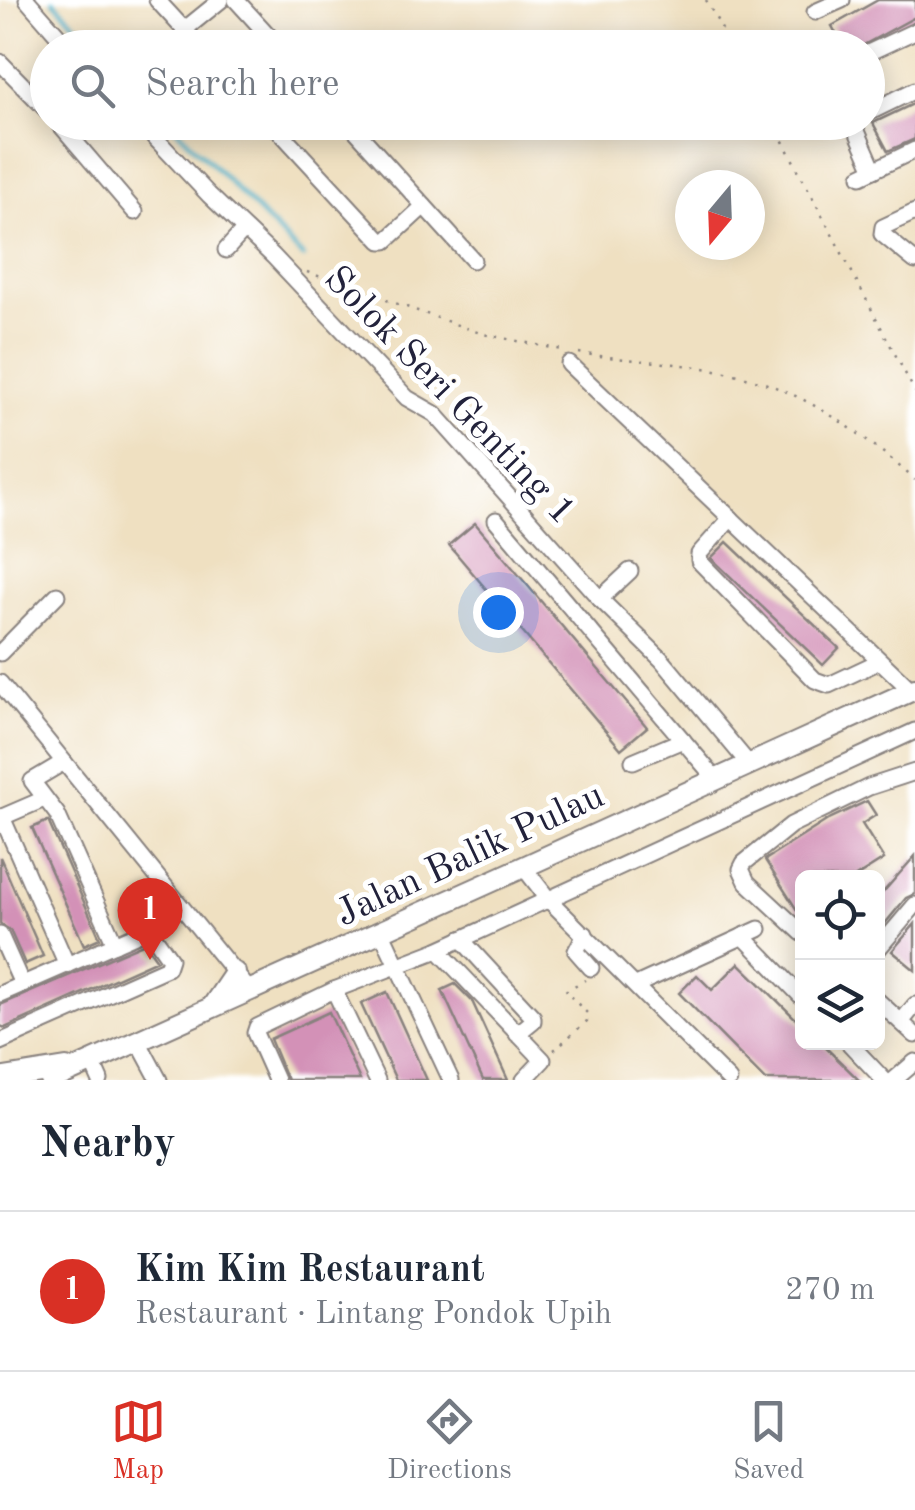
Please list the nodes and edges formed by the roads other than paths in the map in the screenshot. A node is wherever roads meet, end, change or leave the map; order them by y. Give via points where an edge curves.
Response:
1 (27, 0) edge
2 (158, 0) edge
3 (220, 0) edge
4 (236, 0) edge
5 (842, 0) edge
6 (815, 12) dead end
7 (53, 30) edge
8 (184, 30) joint
9 (264, 30) edge
10 (915, 30) edge
11 (885, 44) edge
12 (0, 62) edge
13 (915, 90) edge
14 (30, 93) edge
15 (885, 105) edge
16 (73, 140) edge
17 (157, 140) edge
18 (288, 140) edge
19 (364, 140) edge
20 (858, 140) edge
21 (915, 150) edge
22 (424, 206) junction
23 (135, 212) dead end
24 (915, 212) edge
25 (244, 230) junction
26 (226, 250) dead end
27 (473, 260) dead end
28 (915, 261) edge
29 (568, 364) dead end
30 (731, 518) junction
31 (496, 520) dead end
32 (630, 571) dead end
33 (57, 595) dead end
34 (600, 600) junction
35 (0, 653) edge
36 (880, 660) junction
37 (0, 683) edge
38 (913, 690) edge
39 (915, 731) edge
40 (682, 740) junction
41 (64, 762) junction
42 (633, 762) dead end
43 (748, 763) junction
44 (915, 772) edge
45 (715, 778) junction
46 (776, 794) junction
47 (44, 799) junction
48 (1, 818) edge
49 (791, 825) junction
50 (524, 869) junction
51 (548, 900) junction
52 (915, 906) edge
53 (795, 926) edge
54 (759, 929) dead end
55 (382, 934) junction
56 (584, 934) junction
57 (0, 936) edge
58 (743, 936) junction
59 (460, 940) junction
60 (885, 940) edge
61 (115, 944) junction
62 (438, 950) junction
63 (66, 965) junction
64 (396, 965) junction
65 (591, 968) road end
66 (235, 973) junction
67 (277, 978) junction
68 (22, 984) junction
69 (636, 985) junction
70 (795, 989) edge
71 (249, 990) junction
72 (334, 990) junction
73 (0, 994) edge
74 (213, 1005) junction
75 (915, 1005) edge
76 (885, 1007) edge
77 (292, 1009) junction
78 (901, 1022) junction
79 (517, 1034) junction
80 (915, 1035) edge
81 (138, 1041) junction
82 (0, 1042) edge
83 (856, 1050) edge
84 (915, 1062) edge
85 (77, 1074) edge
86 (2, 1076) edge
87 (159, 1080) edge
88 (276, 1080) edge
89 (377, 1080) edge
90 (450, 1080) edge
91 (524, 1080) edge
92 (730, 1080) edge
93 (884, 1080) edge
94 (894, 1080) edge

1 - 7 street
2 - 8 street
3 - 8 street
4 - 9 street
5 - 6 street
10 - 11 street
12 - 14 street
13 - 15 street
16 - 23 street
17 - 25 street, Solok Seri Genting 1
18 - 22 street via 383,242
19 - 22 street
20 - 21 street via 867,173
22 - 27 street
24 - 28 street via 883,227 882,234
25 - 26 street
25 - 34 street, Solok Seri Genting 1 via 407,398 436,414
29 - 30 street
30 - 36 street
30 - 36 street via 699,561 815,680 829,685
31 - 40 street
32 - 34 street
33 - 35 street
34 - 43 street, Solok Seri Genting 1 via 662,660
36 - 38 street
37 - 41 street
38 - 43 main road, Jalan Balik Pulau
39 - 46 street
40 - 42 street
40 - 45 street
41 - 47 street via 32,782
41 - 66 street
43 - 45 main road, Jalan Balik Pulau
44 - 49 street
45 - 50 main road, Jalan Balik Pulau
46 - 49 street
46 - 51 street
47 - 48 street
47 - 61 street via 57,814
48 - 63 street
49 - 53 street via 741,869
50 - 51 street
50 - 55 main road, Jalan Balik Pulau
51 - 56 street
51 - 59 street
52 - 60 street
54 - 58 street
55 - 64 street
55 - 67 main road, Jalan Balik Pulau
56 - 65 street via 576,951
56 - 69 street
57 - 68 street
58 - 69 street
58 - 70 street
59 - 62 street
59 - 79 street via 534,1017
61 - 63 street
61 - 82 street via 150,929 170,959 166,968
62 - 64 street
62 - 79 street
63 - 68 street
64 - 72 street
64 - 90 street
66 - 71 street
66 - 74 main road
67 - 71 main road, Jalan Balik Pulau
67 - 77 street
68 - 73 street
69 - 92 street
71 - 74 main road, Jalan Balik Pulau
72 - 77 street
72 - 89 street
74 - 81 main road, Jalan Balik Pulau
75 - 78 street
76 - 78 street
77 - 88 street via 255,1029
78 - 80 street
79 - 91 street via 543,1060
81 - 85 main road, Jalan Balik Pulau
81 - 87 street
83 - 93 street
84 - 94 street
85 - 86 main road, Jalan Balik Pulau

